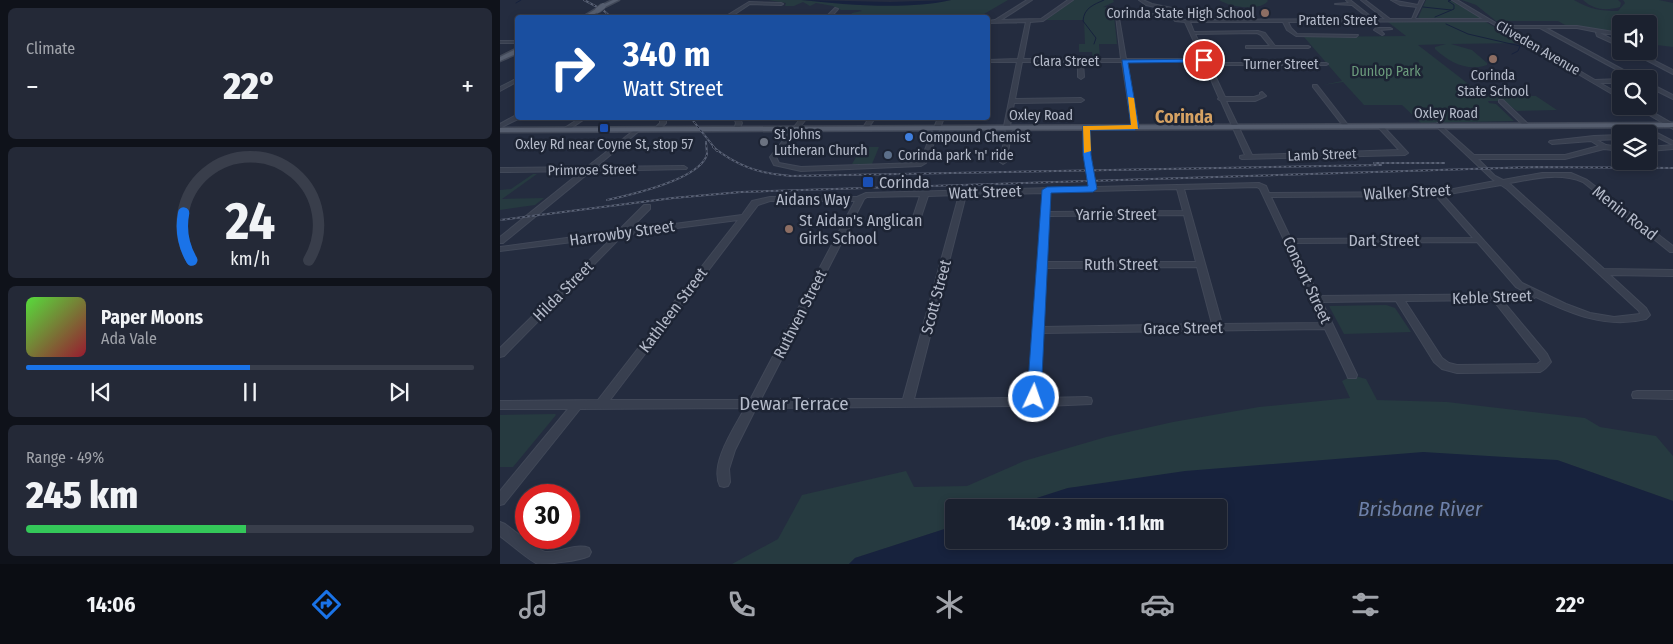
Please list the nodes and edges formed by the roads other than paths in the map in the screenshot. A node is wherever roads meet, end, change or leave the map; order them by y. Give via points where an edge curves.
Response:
1 (618, 0) edge
2 (1030, 0) edge
3 (1071, 0) edge
4 (1142, 0) edge
5 (1363, 0) edge
6 (1393, 0) edge
7 (1422, 0) edge
8 (1454, 0) edge
9 (749, 3) joint
10 (763, 3) edge
11 (1352, 3) edge
12 (780, 4) dead end
13 (1336, 4) dead end
14 (1419, 6) junction
15 (1372, 7) junction
16 (836, 9) dead end
17 (588, 15) edge
18 (730, 15) edge
19 (830, 15) edge
20 (1174, 15) junction
21 (1367, 15) junction
22 (1376, 15) dead end
23 (1360, 16) dead end
24 (1285, 20) junction
25 (1382, 20) junction
26 (1389, 20) junction
27 (1415, 20) junction
28 (1489, 20) junction
29 (1028, 21) junction
30 (1187, 21) junction
31 (990, 22) edge
32 (997, 22) junction
33 (1501, 27) junction
34 (1540, 27) junction
35 (1343, 29) dead end
36 (1601, 31) junction
37 (1382, 32) dead end
38 (1192, 33) junction
39 (1612, 33) edge
40 (1350, 36) junction
41 (1356, 36) dead end
42 (500, 42) edge
43 (515, 42) edge
44 (1612, 42) edge
45 (1308, 47) dead end
46 (1248, 48) dead end
47 (1264, 48) junction
48 (1274, 48) junction
49 (515, 51) edge
50 (500, 58) edge
51 (1649, 60) edge
52 (1020, 61) junction
53 (1080, 61) junction
54 (1124, 61) junction
55 (990, 62) edge
56 (1205, 62) junction
57 (1275, 64) junction
58 (1326, 64) dead end
59 (1621, 70) edge
60 (1673, 72) edge
61 (1081, 77) dead end
62 (515, 81) edge
63 (1594, 81) junction
64 (1612, 81) edge
65 (1315, 86) dead end
66 (500, 89) edge
67 (1657, 89) edge
68 (1612, 92) edge
69 (1262, 94) dead end
70 (1673, 97) edge
71 (1222, 99) junction
72 (1081, 100) dead end
73 (1012, 101) junction
74 (1501, 101) dead end
75 (1652, 115) edge
76 (515, 118) edge
77 (580, 120) edge
78 (663, 120) edge
79 (738, 120) edge
80 (802, 120) edge
81 (871, 120) edge
82 (940, 120) edge
83 (1438, 125) junction
84 (1526, 125) junction
85 (500, 126) edge
86 (1346, 126) junction
87 (1380, 126) junction
88 (1671, 126) edge
89 (1086, 127) junction
90 (1135, 127) junction
91 (1234, 127) junction
92 (795, 128) junction
93 (937, 128) junction
94 (1008, 128) junction
95 (737, 129) junction
96 (865, 129) junction
97 (500, 130) edge
98 (565, 130) junction
99 (637, 130) junction
100 (656, 130) junction
101 (1657, 137) edge
102 (1612, 138) edge
103 (1593, 139) junction
104 (1552, 142) dead end
105 (1673, 145) edge
106 (1604, 147) junction
107 (1612, 148) edge
108 (1657, 148) edge
109 (1472, 157) junction
110 (1003, 162) dead end
111 (684, 168) dead end
112 (500, 170) edge
113 (588, 170) junction
114 (1576, 176) joint
115 (1502, 182) junction
116 (1180, 186) junction
117 (1261, 186) joint
118 (1093, 189) junction
119 (1047, 190) junction
120 (964, 192) junction
121 (925, 193) junction
122 (1438, 194) junction
123 (1267, 195) junction
124 (860, 199) junction
125 (647, 207) dead end
126 (1188, 213) junction
127 (1045, 214) junction
128 (744, 217) junction
129 (917, 217) dead end
130 (622, 233) junction
131 (1480, 240) junction
132 (500, 241) edge
133 (1289, 241) junction
134 (500, 249) edge
135 (1673, 250) edge
136 (1201, 264) junction
137 (1042, 265) junction
138 (1603, 272) junction
139 (1673, 272) edge
140 (1536, 294) junction
141 (1495, 297) junction
142 (1316, 299) junction
143 (1399, 299) junction
144 (1329, 326) junction
145 (1218, 328) junction
146 (1038, 330) junction
147 (500, 354) edge
148 (1352, 376) dead end
149 (1637, 395) dead end
150 (1673, 395) edge
151 (1033, 399) junction
152 (1087, 401) dead end
153 (908, 402) junction
154 (754, 403) junction
155 (578, 404) junction
156 (601, 404) junction
157 (500, 405) edge
158 (724, 482) dead end
159 (500, 500) edge
160 (500, 528) edge
161 (584, 552) dead end

1 - 17 main road
2 - 32 street
3 - 29 street via 1042,20
4 - 20 street via 1147,5 1172,9
5 - 15 street
6 - 14 street
7 - 14 street
8 - 28 street, Cliveden Avenue
9 - 10 street
9 - 18 street
10 - 12 street
11 - 13 street
11 - 15 street
11 - 21 street
14 - 27 street
15 - 26 street
16 - 19 street
20 - 30 street, Pratten Street via 1177,21
20 - 54 street via 1117,17
21 - 22 street
21 - 23 street
24 - 25 street, Pratten Street
24 - 30 street, Pratten Street
24 - 40 street via 1296,35
25 - 26 street, Pratten Street
25 - 37 street via 1392,30
26 - 27 street, Pratten Street
27 - 28 street, Pratten Street
28 - 33 street, Cliveden Avenue
29 - 32 street
29 - 52 street
30 - 38 street
31 - 32 street
33 - 34 street
33 - 63 street, Cliveden Avenue
34 - 36 street
34 - 59 street
35 - 40 street
36 - 39 street
36 - 44 street via 1599,35
38 - 48 street via 1261,33
38 - 56 street
40 - 41 street
42 - 43 street
45 - 48 street
46 - 47 street
47 - 48 street
47 - 57 street
49 - 50 main road
51 - 60 street
52 - 53 street, Clara Street
52 - 55 street, Clara Street
52 - 73 street
53 - 54 street, Clara Street
53 - 61 street
54 - 56 street, Clara Street
54 - 90 street
56 - 57 street, Turner Street
56 - 71 street
57 - 58 street, Turner Street
62 - 66 street
63 - 64 street
63 - 68 street, Cliveden Avenue
65 - 86 street
67 - 70 street
69 - 71 street via 1255,99
71 - 91 street
72 - 73 street
73 - 94 street
74 - 84 street
75 - 88 street
76 - 85 street
77 - 98 street
78 - 100 street
79 - 95 street
80 - 92 street
81 - 96 street
82 - 93 street
83 - 84 main road, Oxley Road
83 - 87 main road, Oxley Road
83 - 109 street, Keble Street
84 - 88 main road, Oxley Road
86 - 87 main road, Oxley Road
86 - 91 main road, Oxley Road
87 - 91 street, Lamb Street via 1404,153 1245,157
89 - 90 main road, Oxley Road
89 - 94 main road, Oxley Road
89 - 118 street
90 - 91 main road, Oxley Road
92 - 93 street via 774,155 773,162 780,166 921,165
92 - 95 main road, Oxley Road
92 - 96 main road, Oxley Road
93 - 94 main road, Oxley Road
93 - 96 main road, Oxley Road
94 - 110 street
95 - 100 main road, Oxley Road
97 - 98 main road, Oxley Road
98 - 99 main road, Oxley Road
99 - 100 main road, Oxley Road
99 - 113 street
101 - 105 street
102 - 103 street
103 - 104 street
103 - 106 street
105 - 108 street
106 - 107 street
106 - 109 street via 1565,157
109 - 115 street, Keble Street
111 - 113 street, Primrose Street
112 - 113 street, Primrose Street
113 - 132 street
114 - 115 street, Walker Street via 1542,175
114 - 135 street, Menin Road
115 - 122 street, Walker Street
115 - 138 street, Keble Street
116 - 117 street, Watt Street
116 - 118 street, Watt Street
116 - 126 street
117 - 123 street, Consort Street
118 - 119 street, Watt Street
119 - 120 street, Watt Street
119 - 127 street
120 - 121 street, Watt Street
120 - 153 street, Scott Street
121 - 124 street, Watt Street via 869,195
121 - 129 street
122 - 123 street, Walker Street
122 - 131 street
123 - 133 street, Consort Street
124 - 128 street, Aidans Way via 765,200 754,204
124 - 154 street, Ruthven Street
125 - 130 street, Hilda Street
126 - 127 street, Yarrie Street
126 - 136 street
127 - 137 street
128 - 130 street, Harrowby Street
128 - 156 street, Kathleen Street
130 - 134 street, Harrowby Street
130 - 147 street, Hilda Street
131 - 133 street, Dart Street
131 - 140 street via 1519,285
133 - 142 street, Consort Street
136 - 137 street, Ruth Street
136 - 145 street
137 - 146 street
138 - 139 street
138 - 140 street, Keble Street via 1643,310 1643,317 1588,318
140 - 141 street, Keble Street
141 - 143 street, Keble Street
141 - 143 street via 1543,356 1544,366 1457,369 1446,366 1438,360
142 - 143 street, Keble Street
142 - 144 street, Consort Street
144 - 145 street, Grace Street
144 - 148 street, Consort Street
145 - 146 street, Grace Street
146 - 151 street
149 - 150 street
151 - 152 street, Dewar Terrace via 1045,402
151 - 153 street, Dewar Terrace via 1022,402
153 - 154 street, Dewar Terrace
154 - 156 street, Dewar Terrace
154 - 158 street via 724,463
155 - 156 street, Dewar Terrace
155 - 157 street, Dewar Terrace
155 - 159 street
160 - 161 street via 542,559

